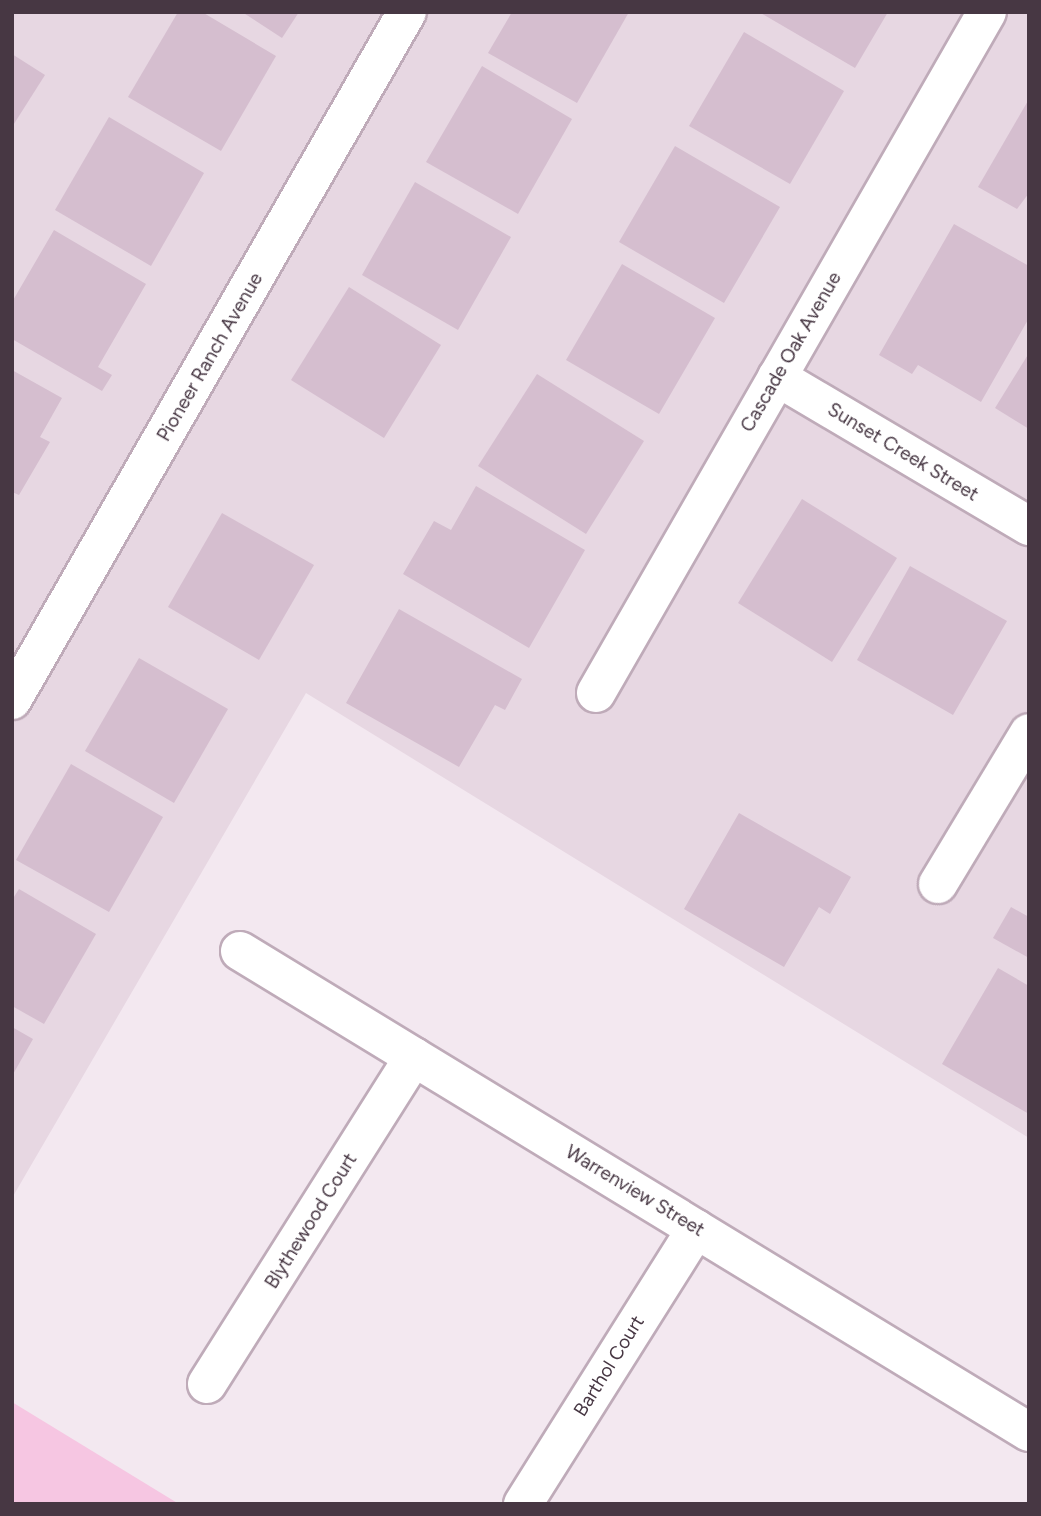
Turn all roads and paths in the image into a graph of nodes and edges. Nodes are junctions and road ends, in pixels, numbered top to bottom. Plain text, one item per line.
1 (407, 12) edge
2 (987, 12) edge
3 (777, 377) junction
4 (1029, 526) edge
5 (596, 693) dead end
6 (12, 701) edge
7 (1029, 733) edge
8 (938, 884) dead end
9 (240, 951) dead end
10 (414, 1057) junction
11 (696, 1229) junction
12 (207, 1384) dead end
13 (1029, 1432) edge
14 (523, 1504) edge

1 - 6 street, Pioneer Ranch Avenue
2 - 3 street, Cascade Oak Avenue
3 - 4 street, Sunset Creek Street
3 - 5 street, Cascade Oak Avenue
7 - 8 street
9 - 10 street, Warrenview Street
10 - 11 street, Warrenview Street
10 - 12 street, Blythewood Court
11 - 13 street, Warrenview Street
11 - 14 street, Barthol Court

